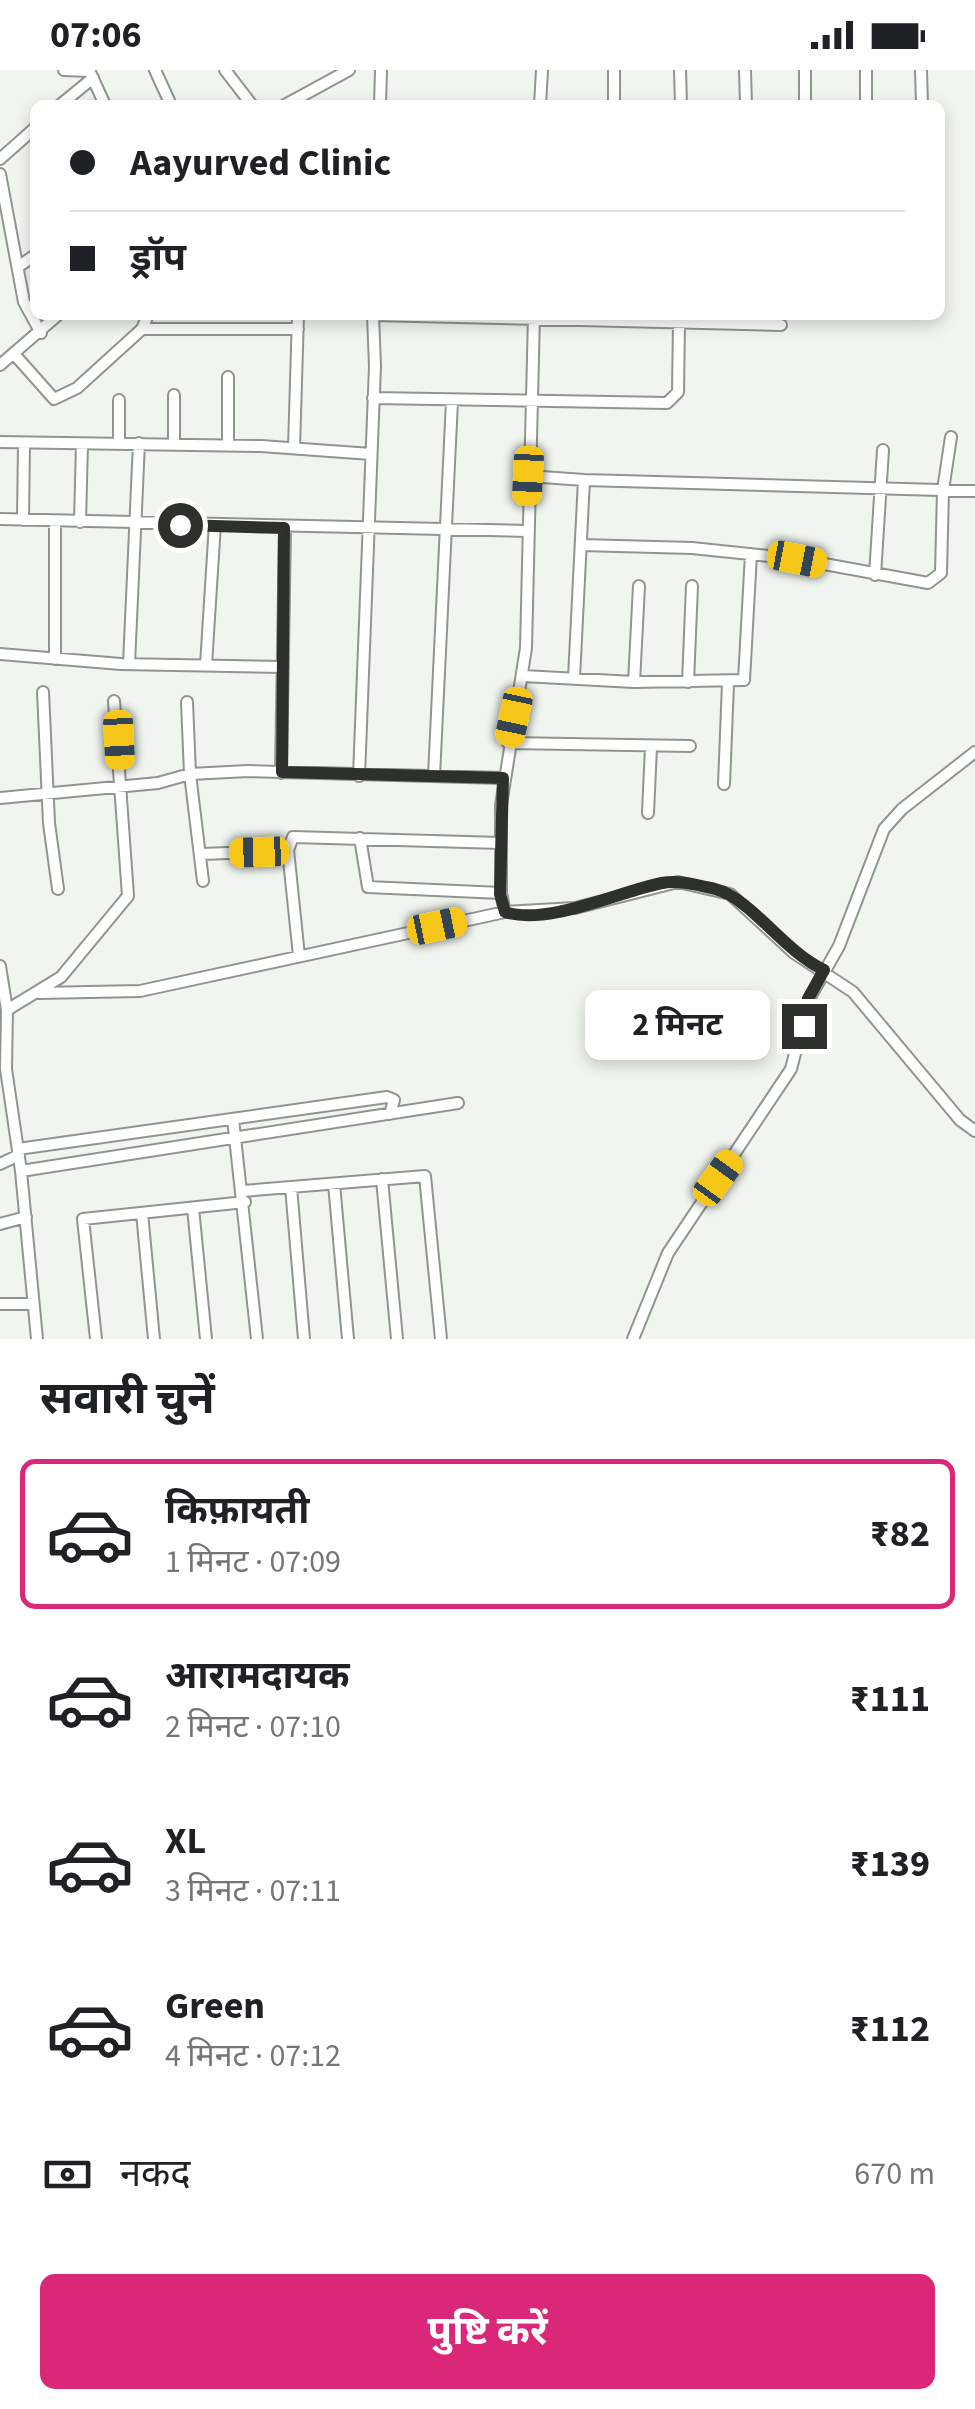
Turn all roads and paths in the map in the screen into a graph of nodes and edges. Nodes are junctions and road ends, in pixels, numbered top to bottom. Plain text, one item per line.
1 (64, 70) edge
2 (156, 70) edge
3 (226, 70) edge
4 (349, 70) edge
5 (380, 70) edge
6 (542, 70) edge
7 (614, 70) edge
8 (680, 70) edge
9 (745, 70) edge
10 (805, 70) edge
11 (866, 70) edge
12 (921, 70) edge
13 (90, 73) edge
14 (302, 92) junction
15 (65, 100) edge
16 (103, 100) edge
17 (169, 100) edge
18 (248, 100) edge
19 (292, 100) edge
20 (302, 100) edge
21 (380, 100) edge
22 (540, 100) edge
23 (614, 100) edge
24 (681, 100) edge
25 (746, 100) edge
26 (805, 100) edge
27 (866, 100) edge
28 (922, 100) edge
29 (30, 132) edge
30 (0, 158) edge
31 (0, 174) edge
32 (30, 258) edge
33 (18, 267) junction
34 (30, 313) edge
35 (34, 320) edge
36 (53, 320) edge
37 (146, 320) edge
38 (220, 320) edge
39 (298, 320) edge
40 (372, 320) edge
41 (534, 320) edge
42 (631, 320) edge
43 (679, 322) junction
44 (781, 324) dead end
45 (220, 329) junction
46 (298, 329) junction
47 (142, 330) junction
48 (41, 333) junction
49 (15, 356) junction
50 (0, 365) edge
51 (228, 377) dead end
52 (174, 395) dead end
53 (374, 398) junction
54 (532, 399) junction
55 (119, 400) dead end
56 (452, 401) junction
57 (950, 437) dead end
58 (0, 442) edge
59 (24, 443) junction
60 (118, 443) junction
61 (138, 443) junction
62 (82, 444) junction
63 (174, 444) junction
64 (228, 446) junction
65 (294, 448) junction
66 (882, 450) dead end
67 (371, 454) junction
68 (528, 476) junction
69 (584, 480) junction
70 (882, 487) junction
71 (943, 490) junction
72 (975, 491) edge
73 (0, 519) edge
74 (23, 520) junction
75 (55, 521) junction
76 (80, 522) junction
77 (138, 524) junction
78 (215, 524) junction
79 (284, 528) junction
80 (446, 530) junction
81 (367, 531) junction
82 (527, 531) junction
83 (581, 544) junction
84 (751, 554) junction
85 (874, 574) junction
86 (640, 586) dead end
87 (692, 586) dead end
88 (0, 654) edge
89 (55, 660) junction
90 (129, 664) junction
91 (206, 665) junction
92 (283, 667) junction
93 (523, 676) junction
94 (574, 678) junction
95 (634, 682) junction
96 (688, 682) junction
97 (728, 683) junction
98 (42, 692) dead end
99 (114, 701) dead end
100 (187, 702) dead end
101 (508, 742) junction
102 (650, 746) junction
103 (690, 746) dead end
104 (975, 752) edge
105 (282, 772) junction
106 (190, 774) junction
107 (360, 776) junction
108 (434, 776) junction
109 (503, 778) junction
110 (724, 784) dead end
111 (121, 785) junction
112 (48, 792) junction
113 (0, 798) edge
114 (648, 813) dead end
115 (360, 838) junction
116 (500, 844) junction
117 (259, 852) dead end
118 (201, 854) junction
119 (203, 881) dead end
120 (58, 889) dead end
121 (500, 894) junction
122 (505, 912) junction
123 (300, 956) junction
124 (0, 966) edge
125 (824, 970) junction
126 (2, 992) edge
127 (38, 994) junction
128 (6, 1010) junction
129 (458, 1103) dead end
130 (390, 1114) junction
131 (232, 1119) junction
132 (14, 1126) junction
133 (0, 1127) edge
134 (975, 1131) edge
135 (236, 1139) junction
136 (19, 1152) junction
137 (0, 1164) edge
138 (21, 1171) junction
139 (382, 1179) junction
140 (334, 1184) junction
141 (291, 1187) junction
142 (244, 1197) junction
143 (193, 1208) junction
144 (142, 1213) junction
145 (26, 1216) junction
146 (0, 1224) edge
147 (0, 1304) edge
148 (32, 1304) junction
149 (36, 1339) edge
150 (96, 1339) edge
151 (154, 1339) edge
152 (206, 1339) edge
153 (257, 1339) edge
154 (304, 1339) edge
155 (348, 1339) edge
156 (397, 1339) edge
157 (441, 1339) edge
158 (633, 1339) edge

1 - 13 street
2 - 17 street
3 - 18 street
4 - 14 street
5 - 21 street
6 - 22 street
7 - 23 street
8 - 24 street
9 - 25 street
10 - 26 street
11 - 27 street
12 - 28 street
13 - 15 street
13 - 16 street
14 - 19 street
14 - 20 street
29 - 30 street
31 - 33 street
32 - 33 street
33 - 34 street
35 - 48 street
36 - 48 street
37 - 47 street
38 - 45 street
39 - 46 street
40 - 53 street
41 - 54 street
42 - 43 street
43 - 44 street
43 - 54 street
45 - 46 street
45 - 47 street
46 - 65 street
47 - 49 street
48 - 49 street
49 - 50 street
51 - 64 street
52 - 63 street
53 - 56 street
53 - 67 street
54 - 56 street
54 - 68 street
55 - 60 street
56 - 80 street
57 - 71 street
58 - 59 street
59 - 62 street
59 - 74 street
60 - 61 street
60 - 62 street
61 - 63 street
61 - 77 street
62 - 76 street
63 - 64 street
64 - 65 street
65 - 67 street
66 - 70 street
67 - 81 street
68 - 69 street
68 - 82 street
69 - 70 street
69 - 83 street
70 - 71 street
70 - 85 street
71 - 72 street
71 - 85 street
73 - 74 street
74 - 75 street
75 - 76 street
75 - 89 street
76 - 77 street
77 - 78 street
77 - 90 street
78 - 79 street
78 - 91 street
79 - 81 street
79 - 92 street
80 - 81 street
80 - 82 street
80 - 108 street
81 - 107 street
82 - 93 street
83 - 84 street
83 - 94 street
84 - 85 street
84 - 97 street
86 - 95 street
87 - 96 street
88 - 89 street
89 - 90 street
90 - 91 street
91 - 92 street
92 - 105 street
93 - 94 street
93 - 101 street
94 - 95 street
95 - 96 street
96 - 97 street
97 - 110 street
98 - 112 street
99 - 111 street
100 - 106 street
101 - 102 street
101 - 109 street
102 - 103 street
102 - 114 street
104 - 125 street
105 - 106 street
105 - 107 street
106 - 111 street
106 - 118 street
107 - 108 street
108 - 109 street
109 - 116 street
111 - 112 street
111 - 127 street
112 - 113 street
112 - 120 street
115 - 116 street
115 - 121 street
115 - 123 street
116 - 121 street
117 - 118 street
118 - 119 street
121 - 122 street
122 - 123 street
122 - 125 street
123 - 127 street
124 - 126 street
125 - 134 street
125 - 158 street
126 - 128 street
127 - 128 street
128 - 132 street
129 - 130 street
130 - 131 street
130 - 135 street
131 - 135 street
131 - 136 street
132 - 133 street
132 - 136 street
135 - 138 street
135 - 142 street
136 - 137 street
136 - 138 street
138 - 145 street
139 - 140 street
139 - 156 street
139 - 157 street
140 - 141 street
140 - 155 street
141 - 142 street
141 - 154 street
142 - 143 street
142 - 153 street
143 - 144 street
143 - 152 street
144 - 150 street
144 - 151 street
145 - 146 street
145 - 148 street
147 - 148 street
148 - 149 street

